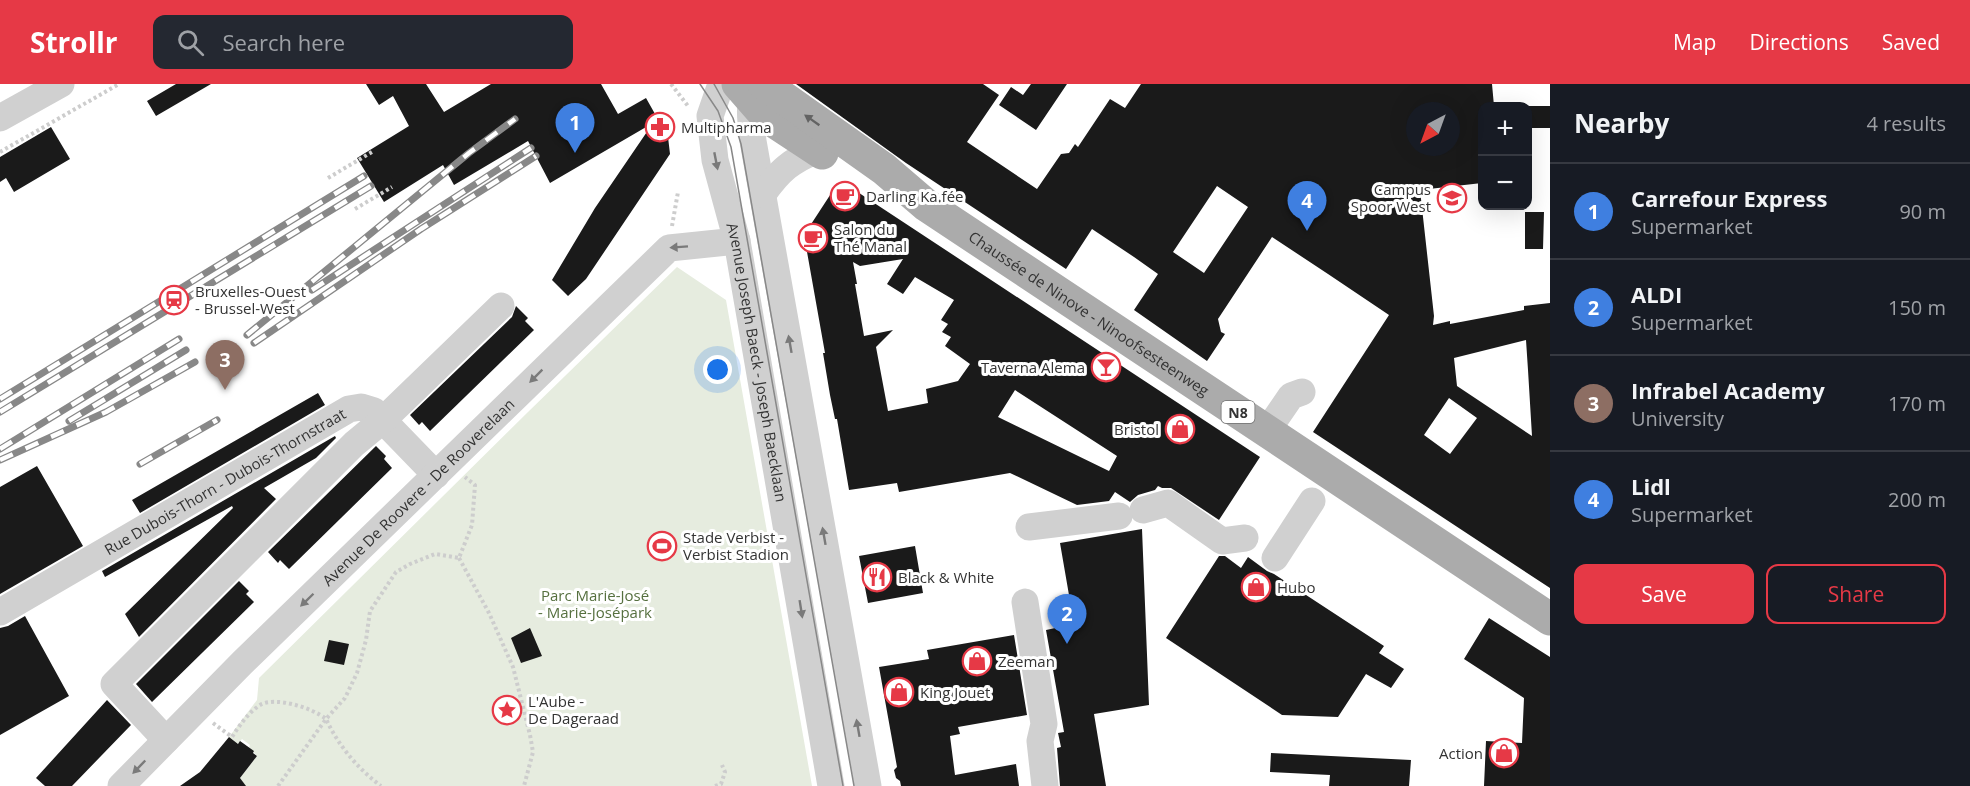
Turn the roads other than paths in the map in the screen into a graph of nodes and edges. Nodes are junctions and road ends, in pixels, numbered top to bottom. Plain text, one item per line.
1 (61, 84) edge
2 (734, 90) edge
3 (1, 116) edge
4 (818, 150) junction
5 (764, 194) junction
6 (926, 205) junction
7 (738, 242) junction
8 (501, 306) dead end
9 (1294, 387) dead end
10 (382, 420) junction
11 (1262, 428) junction
12 (436, 475) junction
13 (1312, 501) dead end
14 (1029, 527) dead end
15 (1245, 538) dead end
16 (1275, 558) dead end
17 (1025, 602) dead end
18 (0, 612) edge
19 (1550, 620) edge
20 (166, 740) junction
21 (121, 786) edge
22 (831, 786) edge
23 (868, 786) edge
24 (1045, 786) edge

1 - 3 street
2 - 4 main road, Chaussée de Ninove - Ninoofsesteenweg / N8
2 - 5 street
6 -> 2 main road, Chaussée de Ninove - Ninoofsesteenweg / N8
2 -> 7 street, Avenue Joseph Baeck - Joseph Baecklaan
4 - 5 street
4 - 6 main road, Chaussée de Ninove - Ninoofsesteenweg / N8
23 -> 5 street
6 - 11 main road, Chaussée de Ninove - Ninoofsesteenweg / N8
7 -> 12 street, Avenue De Roovere - De Rooverelaan
7 -> 22 street, Avenue Joseph Baeck - Joseph Baecklaan
8 - 10 street
9 - 11 street
10 - 12 street, Rue Dubois-Thorn - Dubois-Thornstraat
10 - 18 street, Rue Dubois-Thorn - Dubois-Thornstraat
10 - 20 street
11 - 19 main road, Chaussée de Ninove - Ninoofsesteenweg / N8
12 -> 20 street, Avenue De Roovere - De Rooverelaan
13 - 16 street
14 - 15 street
17 - 24 street
20 -> 21 street, Avenue De Roovere - De Rooverelaan

